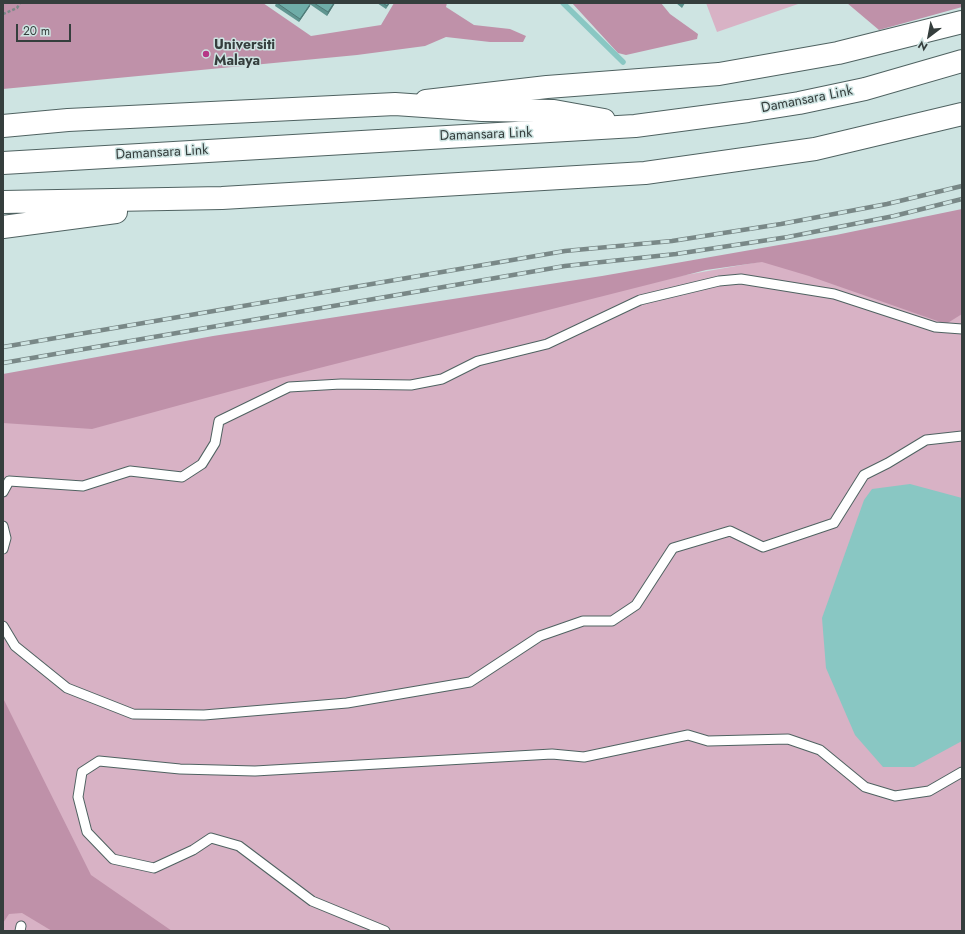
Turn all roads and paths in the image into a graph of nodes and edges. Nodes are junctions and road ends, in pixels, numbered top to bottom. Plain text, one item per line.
1 (20, 3) edge
2 (3, 14) edge
3 (962, 22) edge
4 (962, 62) edge
5 (395, 104) junction
6 (962, 114) edge
7 (3, 126) edge
8 (635, 126) junction
9 (3, 162) edge
10 (222, 198) junction
11 (3, 202) edge
12 (3, 227) edge
13 (962, 329) edge
14 (962, 436) edge
15 (3, 492) edge
16 (3, 526) edge
17 (3, 549) edge
18 (3, 626) edge
19 (962, 772) edge
20 (385, 931) edge

1 - 2 path
3 - 5 main road
4 - 8 main road, Damansara Link
5 - 7 main road
5 - 8 main road
6 - 10 main road
8 - 9 main road, Damansara Link
10 - 11 main road
10 - 12 main road
13 - 15 lane
14 - 18 lane
16 - 17 lane
19 - 20 lane

